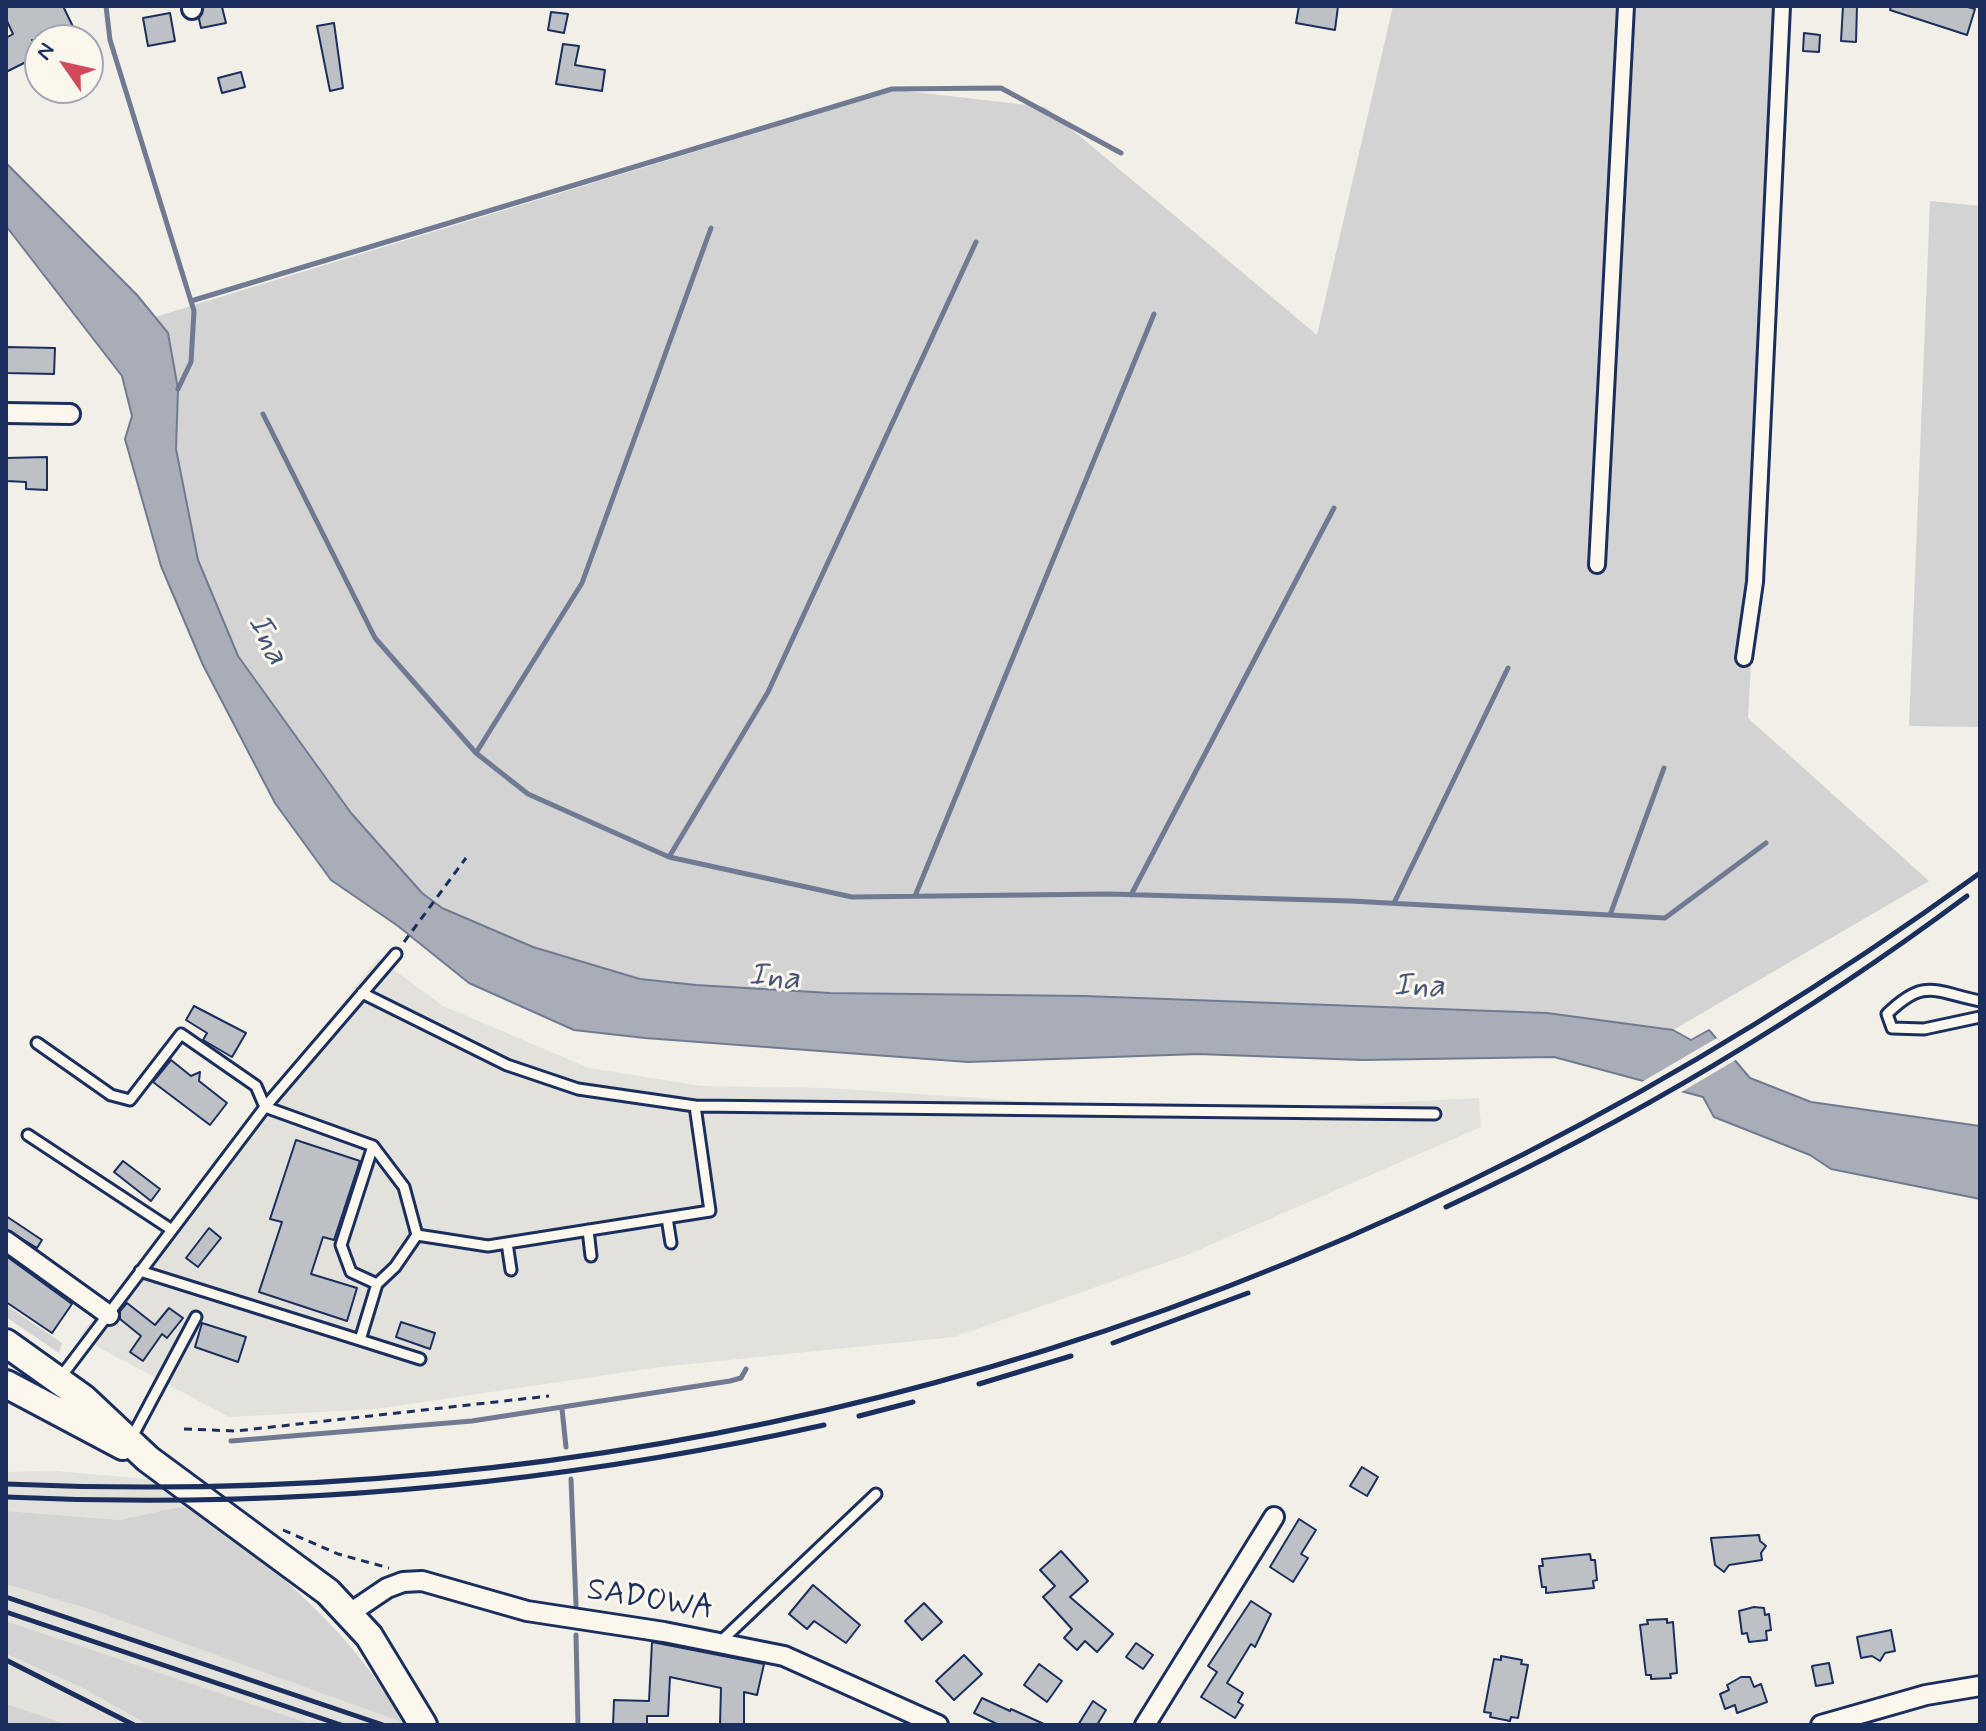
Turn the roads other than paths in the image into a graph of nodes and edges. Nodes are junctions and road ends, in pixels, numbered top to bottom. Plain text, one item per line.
1 (1626, 6) edge
2 (1782, 6) edge
3 (6, 413) edge
4 (70, 414) dead end
5 (1597, 565) dead end
6 (1744, 658) dead end
7 (396, 954) road end
8 (362, 993) junction
9 (1980, 1001) edge
10 (1980, 1017) edge
11 (37, 1043) dead end
12 (695, 1106) junction
13 (265, 1107) junction
14 (1435, 1114) dead end
15 (28, 1135) dead end
16 (373, 1146) junction
17 (667, 1218) junction
18 (172, 1230) junction
19 (588, 1230) junction
20 (417, 1235) junction
21 (6, 1241) edge
22 (507, 1243) junction
23 (671, 1243) dead end
24 (591, 1256) dead end
25 (511, 1270) dead end
26 (140, 1271) junction
27 (377, 1284) junction
28 (109, 1315) junction
29 (196, 1317) dead end
30 (360, 1340) junction
31 (6, 1343) edge
32 (420, 1359) dead end
33 (59, 1379) junction
34 (15, 1390) edge
35 (139, 1450) junction
36 (876, 1494) dead end
37 (1274, 1517) dead end
38 (350, 1613) junction
39 (719, 1643) junction
40 (1980, 1686) edge
41 (423, 1725) edge
42 (938, 1725) edge
43 (1145, 1725) edge
44 (1821, 1725) edge

1 - 5 street
2 - 6 street
3 - 4 street
7 - 8 lane
8 - 12 lane
8 - 13 lane
9 - 10 lane
11 - 13 lane
12 - 14 lane
12 - 17 lane
13 - 16 lane
13 - 18 lane
15 - 18 lane
16 - 20 lane
16 - 27 lane
17 - 19 lane
17 - 23 lane
18 - 26 lane
19 - 22 lane
19 - 24 lane
20 - 22 lane
20 - 27 lane
21 - 28 street
22 - 25 lane
26 - 28 lane
26 - 30 lane
27 - 30 lane
28 - 33 lane
29 - 35 lane
30 - 32 lane
31 - 33 main road
33 - 34 main road
33 - 35 main road
34 - 35 main road
35 - 38 main road
36 - 39 lane
37 - 43 street
38 - 39 street, SADOWA
38 - 41 main road
39 - 42 street, SADOWA
40 - 44 street

